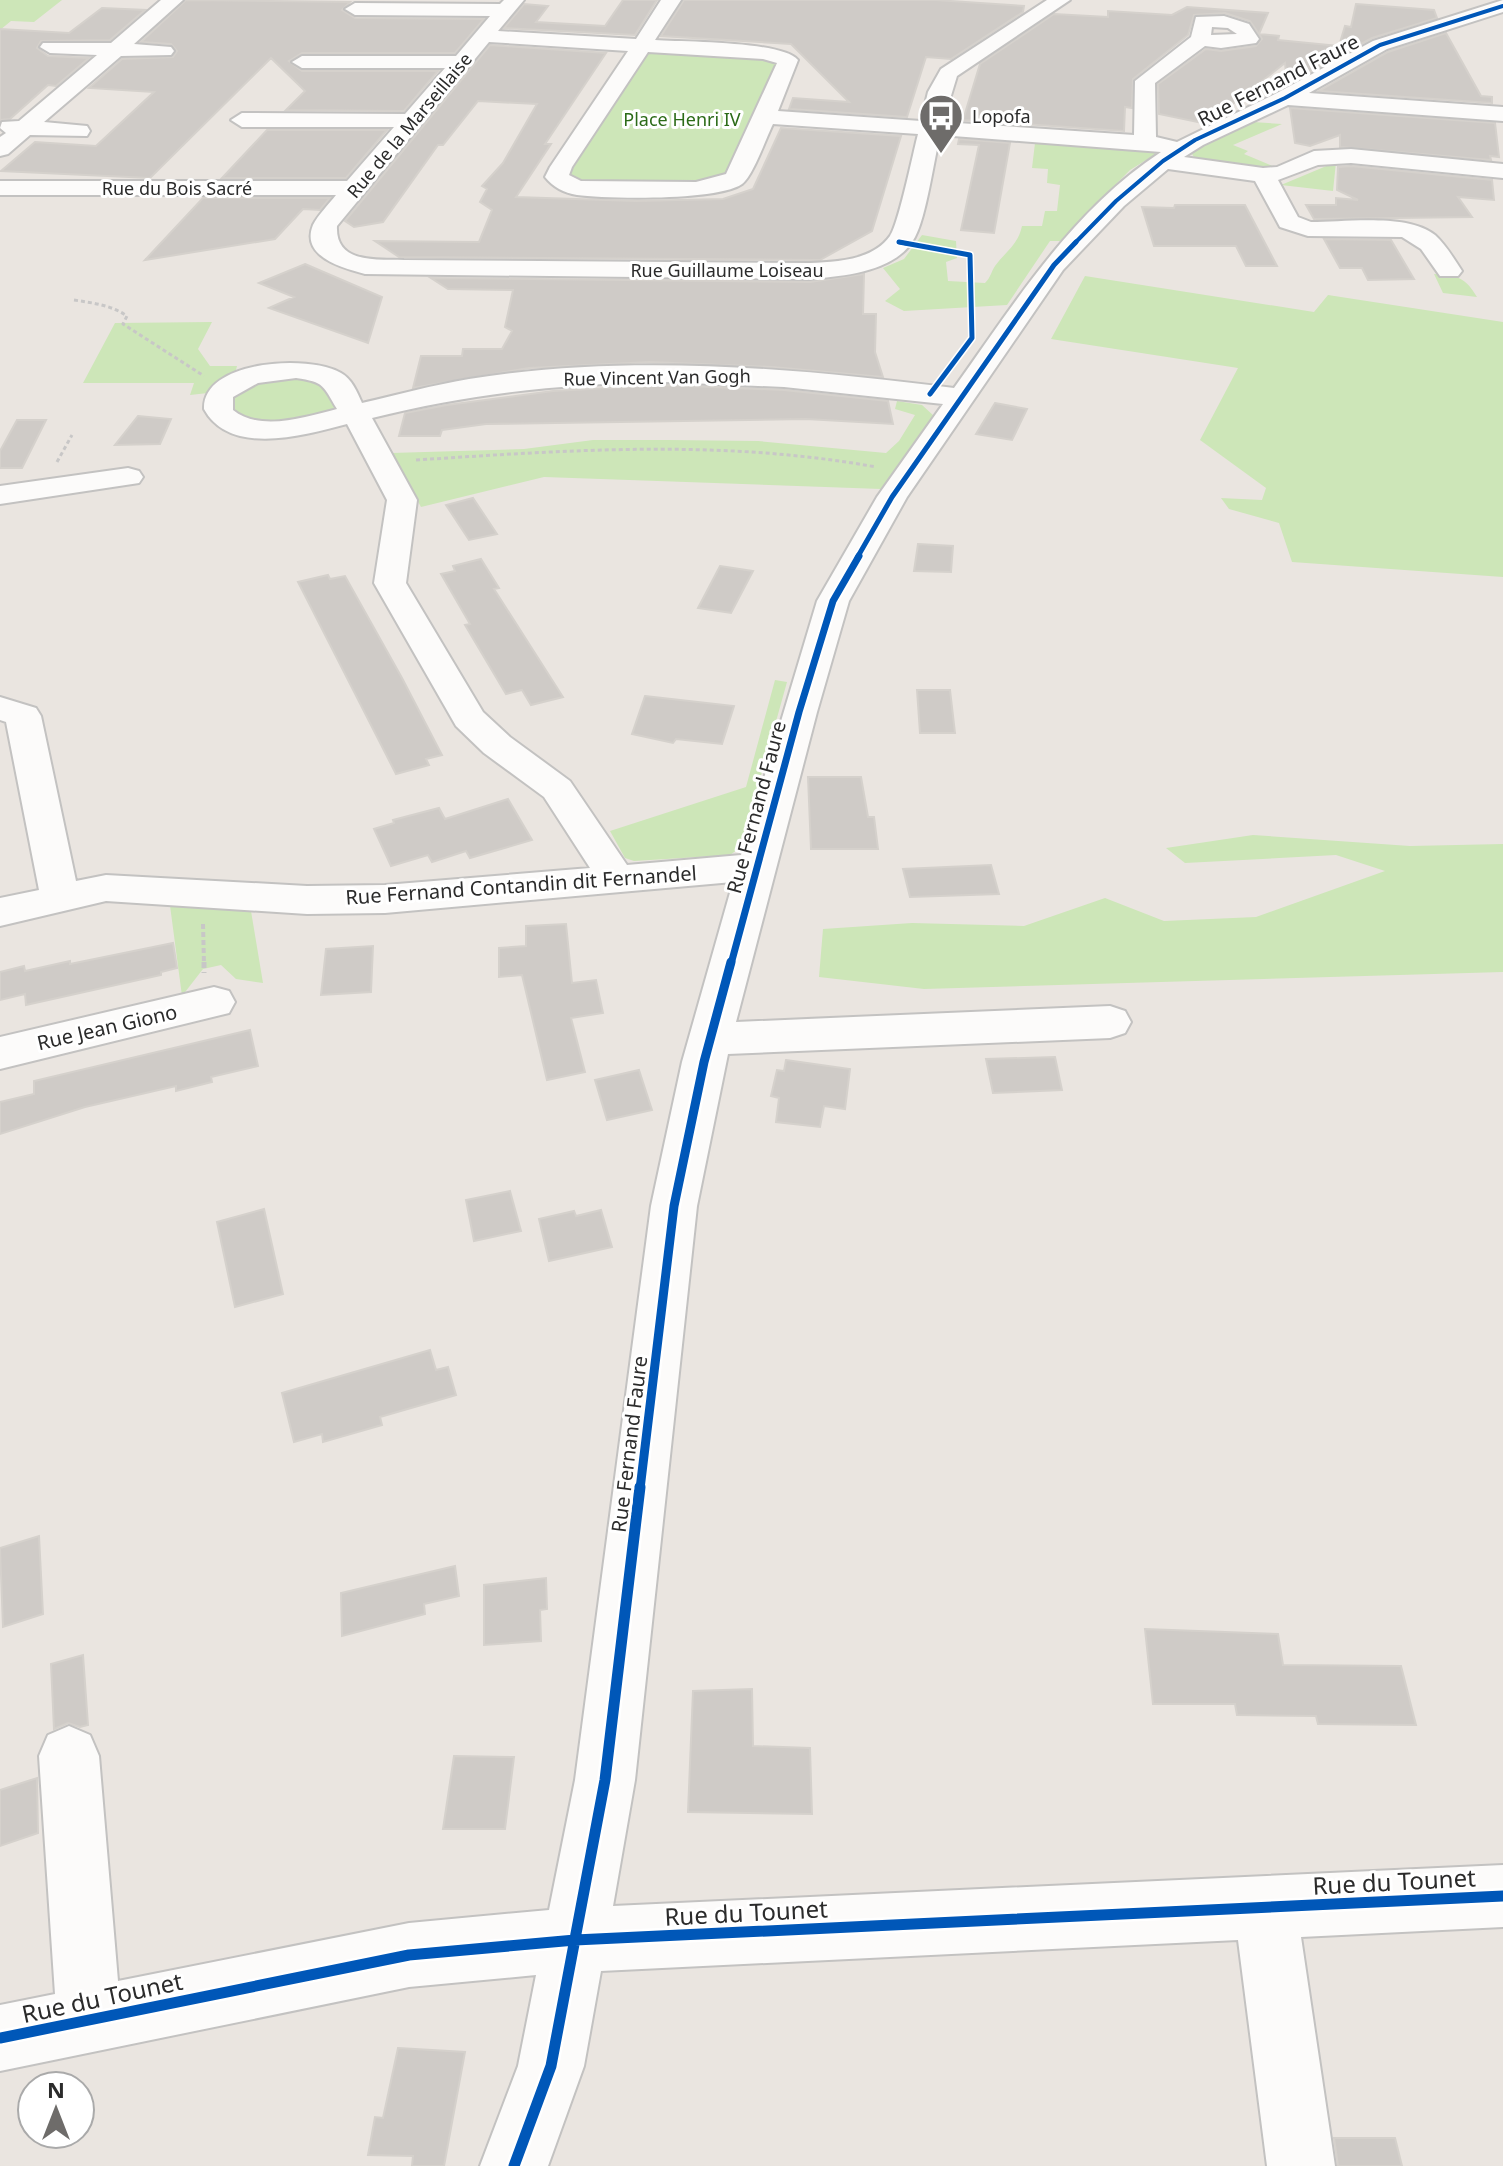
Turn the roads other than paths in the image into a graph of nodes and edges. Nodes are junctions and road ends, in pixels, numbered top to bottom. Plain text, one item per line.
1 (173, 0) edge
2 (671, 0) edge
3 (1060, 0) edge
4 (510, 5) edge
5 (1503, 6) edge
6 (355, 9) dead end
7 (483, 36) junction
8 (1201, 39) dead end
9 (640, 46) junction
10 (50, 47) dead end
11 (113, 50) junction
12 (164, 51) dead end
13 (302, 62) dead end
14 (463, 62) junction
15 (1285, 98) junction
16 (1503, 114) edge
17 (765, 117) junction
18 (242, 120) dead end
19 (413, 121) junction
20 (0, 126) edge
21 (23, 128) junction
22 (932, 128) junction
23 (79, 131) dead end
24 (0, 149) edge
25 (1163, 151) junction
26 (1503, 171) edge
27 (1263, 175) junction
28 (0, 188) edge
29 (354, 188) junction
30 (334, 256) joint
31 (1445, 264) dead end
32 (962, 398) junction
33 (355, 413) junction
34 (128, 477) dead end
35 (0, 495) edge
36 (0, 708) edge
37 (757, 867) junction
38 (616, 878) junction
39 (60, 898) junction
40 (0, 912) edge
41 (211, 1003) road end
42 (1110, 1022) dead end
43 (710, 1039) junction
44 (0, 1053) edge
45 (69, 1756) dead end
46 (1503, 1896) edge
47 (1265, 1907) junction
48 (575, 1940) junction
49 (89, 2020) junction
50 (0, 2038) edge
51 (514, 2166) edge
52 (1301, 2166) edge

1 - 11 street
2 - 9 street
3 - 22 street, Rue Guillaume Loiseau
4 - 6 street
4 - 7 street, Rue de la Marseillaise
5 - 15 street, Rue Fernand Faure
7 - 9 street
7 - 14 street, Rue de la Marseillaise
8 - 25 street
9 - 17 street
9 - 17 street
10 - 11 street
11 - 12 street
11 - 21 street
13 - 14 street
14 - 19 street, Rue de la Marseillaise
15 - 16 street
15 - 25 street, Rue Fernand Faure
17 - 22 street
18 - 19 street
19 - 29 street, Rue de la Marseillaise
20 - 21 street
21 - 23 street
21 - 24 street
22 - 25 street
22 - 30 street, Rue Guillaume Loiseau
25 - 27 street
25 - 32 street, Rue Fernand Faure
26 - 27 street
27 - 31 street
28 - 29 street, Rue du Bois Sacré
29 - 30 street, Rue de la Marseillaise
32 - 33 street, Rue Vincent Van Gogh
32 - 37 street, Rue Fernand Faure
33 - 33 street, Rue Vincent Van Gogh
33 - 38 street
34 - 35 street
36 - 39 street
37 - 38 street, Rue Fernand Contandin dit Fernandel
37 - 43 street, Rue Fernand Faure
38 - 39 street, Rue Fernand Contandin dit Fernandel
39 - 40 street, Rue Fernand Contandin dit Fernandel
41 - 44 street, Rue Jean Giono
42 - 43 street
43 - 48 street, Rue Fernand Faure
45 - 49 street
46 - 47 street, Rue du Tounet
47 - 48 street, Rue du Tounet
47 - 52 street
48 - 49 street, Rue du Tounet
48 - 51 street, Rue Fernand Faure
49 - 50 street, Rue du Tounet

